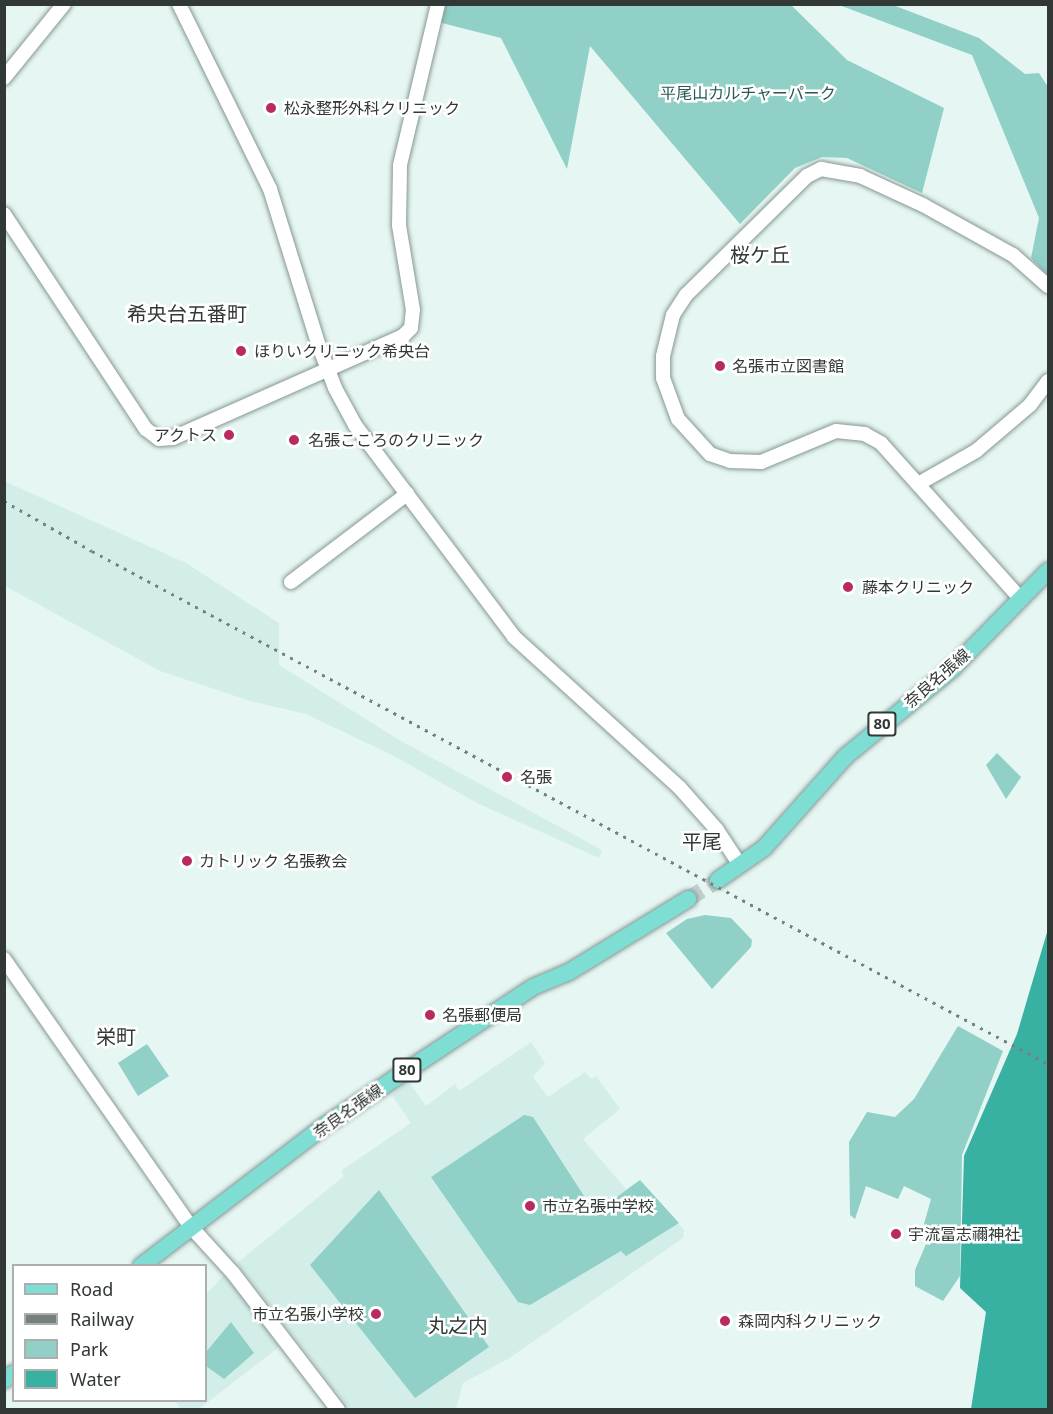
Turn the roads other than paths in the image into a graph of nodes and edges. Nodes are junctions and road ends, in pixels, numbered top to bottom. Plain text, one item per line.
1 (64, 4) edge
2 (179, 4) edge
3 (438, 4) edge
4 (4, 78) edge
5 (4, 213) edge
6 (1048, 286) edge
7 (327, 369) junction
8 (1048, 381) edge
9 (918, 484) junction
10 (407, 494) junction
11 (1048, 571) edge
12 (291, 582) dead end
13 (1019, 597) junction
14 (740, 865) junction
15 (718, 880) tunnel mouth
16 (688, 899) tunnel mouth
17 (4, 960) edge
18 (192, 1228) junction
19 (144, 1264) edge
20 (338, 1410) edge

1 - 4 street
2 - 7 street
3 - 7 street
5 - 7 street
6 - 9 street
7 - 10 street
8 - 9 street
9 - 13 street
10 - 12 street
10 - 14 street
11 - 13 main road, 奈良名張線 / 80
13 - 14 main road, 奈良名張線 / 80
14 - 15 main road, 奈良名張線 / 80
16 - 18 main road, 奈良名張線 / 80
17 - 18 street
18 - 19 main road, 奈良名張線 / 80
18 - 20 street

